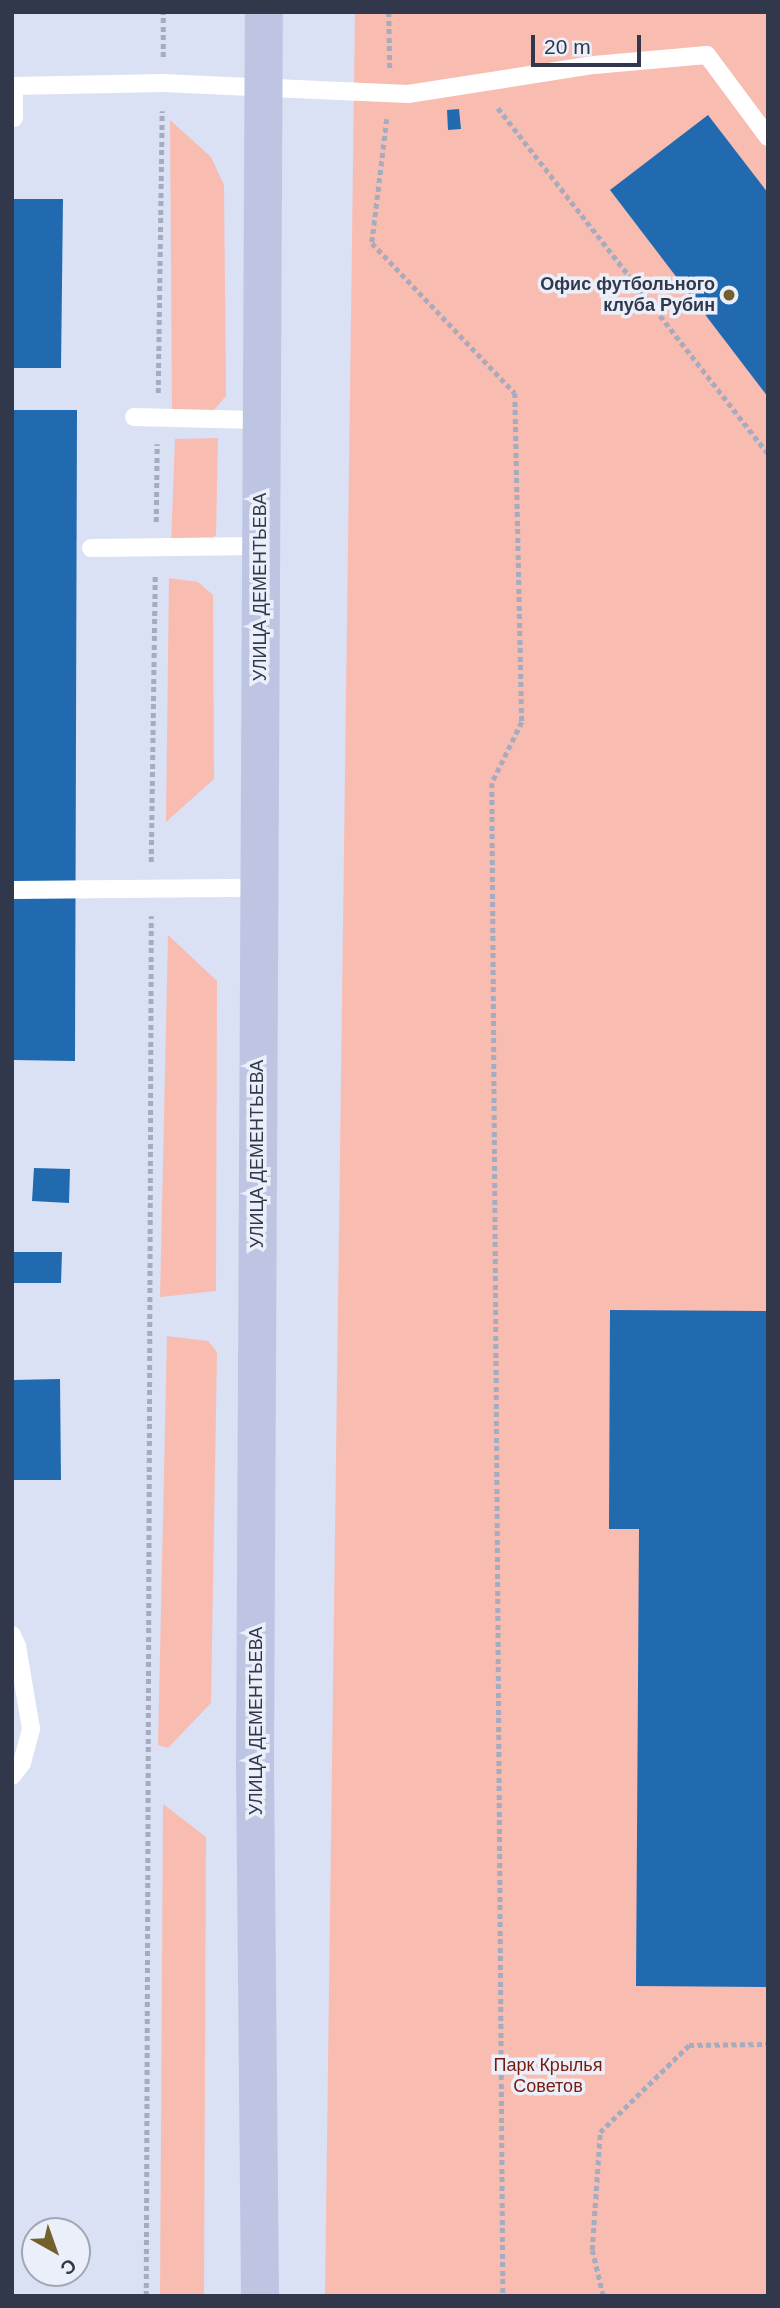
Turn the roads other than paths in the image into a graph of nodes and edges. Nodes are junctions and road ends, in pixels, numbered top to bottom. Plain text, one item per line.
1 (264, 12) edge
2 (13, 86) edge
3 (262, 89) junction
4 (14, 118) dead end
5 (768, 137) edge
6 (134, 417) dead end
7 (260, 420) junction
8 (260, 546) junction
9 (91, 548) dead end
10 (258, 888) junction
11 (12, 890) edge
12 (12, 1635) edge
13 (12, 1776) edge
14 (260, 2296) edge

1 - 3 main road, УЛИЦА ДЕМЕНТЬЕВА
2 - 3 lane
2 - 4 lane
3 - 5 lane
3 - 7 main road, УЛИЦА ДЕМЕНТЬЕВА
6 - 7 lane
7 - 8 main road, УЛИЦА ДЕМЕНТЬЕВА
8 - 9 lane
8 - 10 main road, УЛИЦА ДЕМЕНТЬЕВА
10 - 11 lane
10 - 14 main road, УЛИЦА ДЕМЕНТЬЕВА
12 - 13 lane

